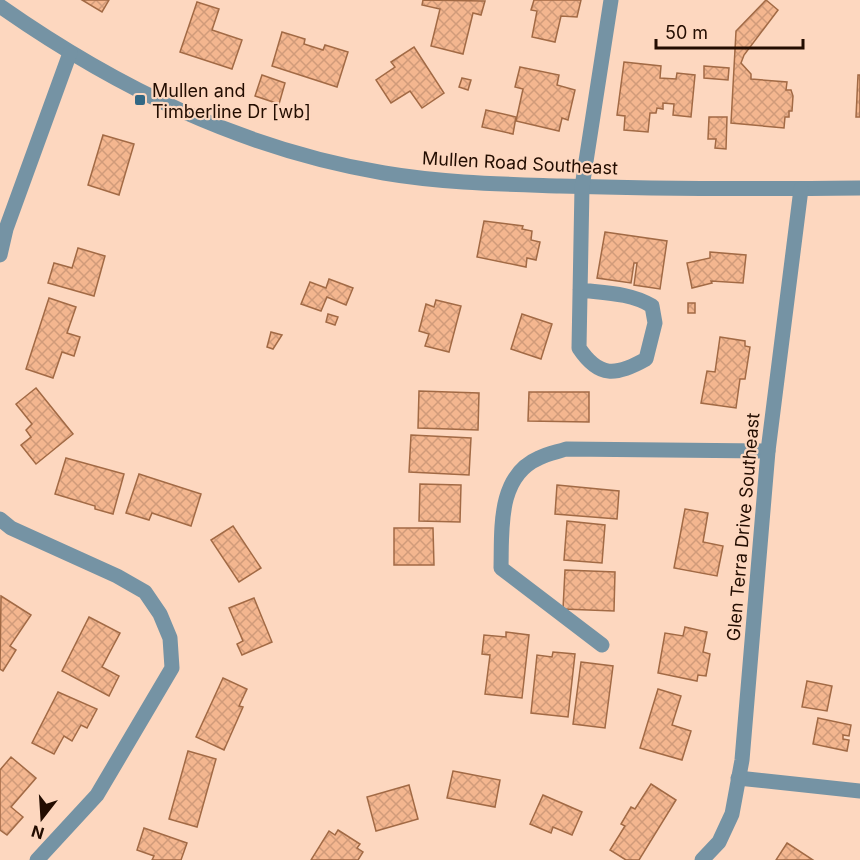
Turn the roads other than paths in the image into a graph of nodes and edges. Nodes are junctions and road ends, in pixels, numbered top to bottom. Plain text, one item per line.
1 (611, 0) edge
2 (0, 6) edge
3 (70, 53) junction
4 (582, 187) junction
5 (860, 188) edge
6 (801, 189) junction
7 (0, 255) edge
8 (580, 290) junction
9 (768, 451) junction
10 (0, 519) edge
11 (602, 645) dead end
12 (738, 778) junction
13 (860, 791) edge
14 (37, 860) edge
15 (702, 860) edge

1 - 4 street
2 - 3 street, Mullen Road Southeast
3 - 4 street, Mullen Road Southeast
3 - 7 street
4 - 6 street, Mullen Road Southeast
4 - 8 street
5 - 6 street, Mullen Road Southeast
6 - 9 street, Glen Terra Drive Southeast
8 - 8 street
9 - 11 street
9 - 12 street, Glen Terra Drive Southeast
10 - 14 street
12 - 13 street
12 - 15 street, Glen Terra Drive Southeast

